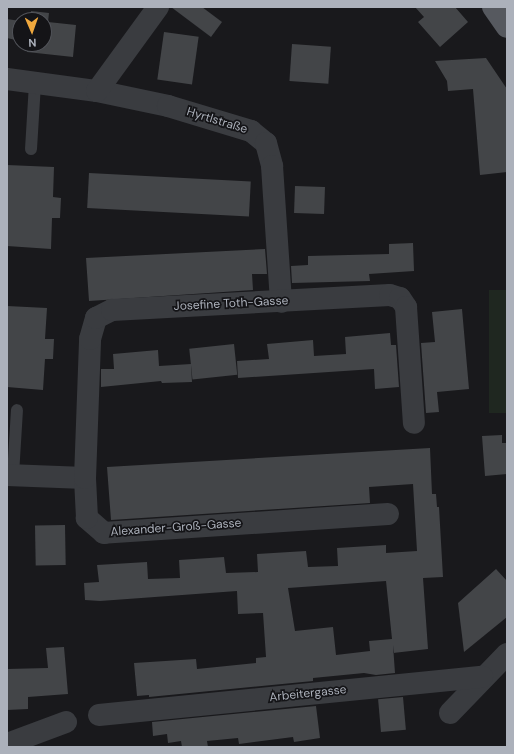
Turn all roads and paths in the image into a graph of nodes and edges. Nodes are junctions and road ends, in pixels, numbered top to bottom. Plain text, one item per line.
1 (158, 7) edge
2 (7, 79) edge
3 (35, 83) junction
4 (97, 91) junction
5 (30, 149) dead end
6 (281, 302) junction
7 (17, 410) dead end
8 (414, 423) dead end
9 (10, 475) edge
10 (86, 478) junction
11 (388, 514) dead end
12 (507, 654) edge
13 (482, 677) junction
14 (450, 713) dead end
15 (99, 715) dead end
16 (66, 722) dead end
17 (7, 744) edge

1 - 4 street
2 - 3 street, Hyrtlstraße
3 - 4 street, Hyrtlstraße
3 - 5 lane
4 - 6 street, Hyrtlstraße
6 - 8 street, Josefine Toth-Gasse
6 - 10 street, Josefine Toth-Gasse
7 - 9 lane
9 - 10 street
10 - 11 street, Alexander-Groß-Gasse
12 - 13 street
13 - 14 street
13 - 15 street, Arbeitergasse
16 - 17 street

